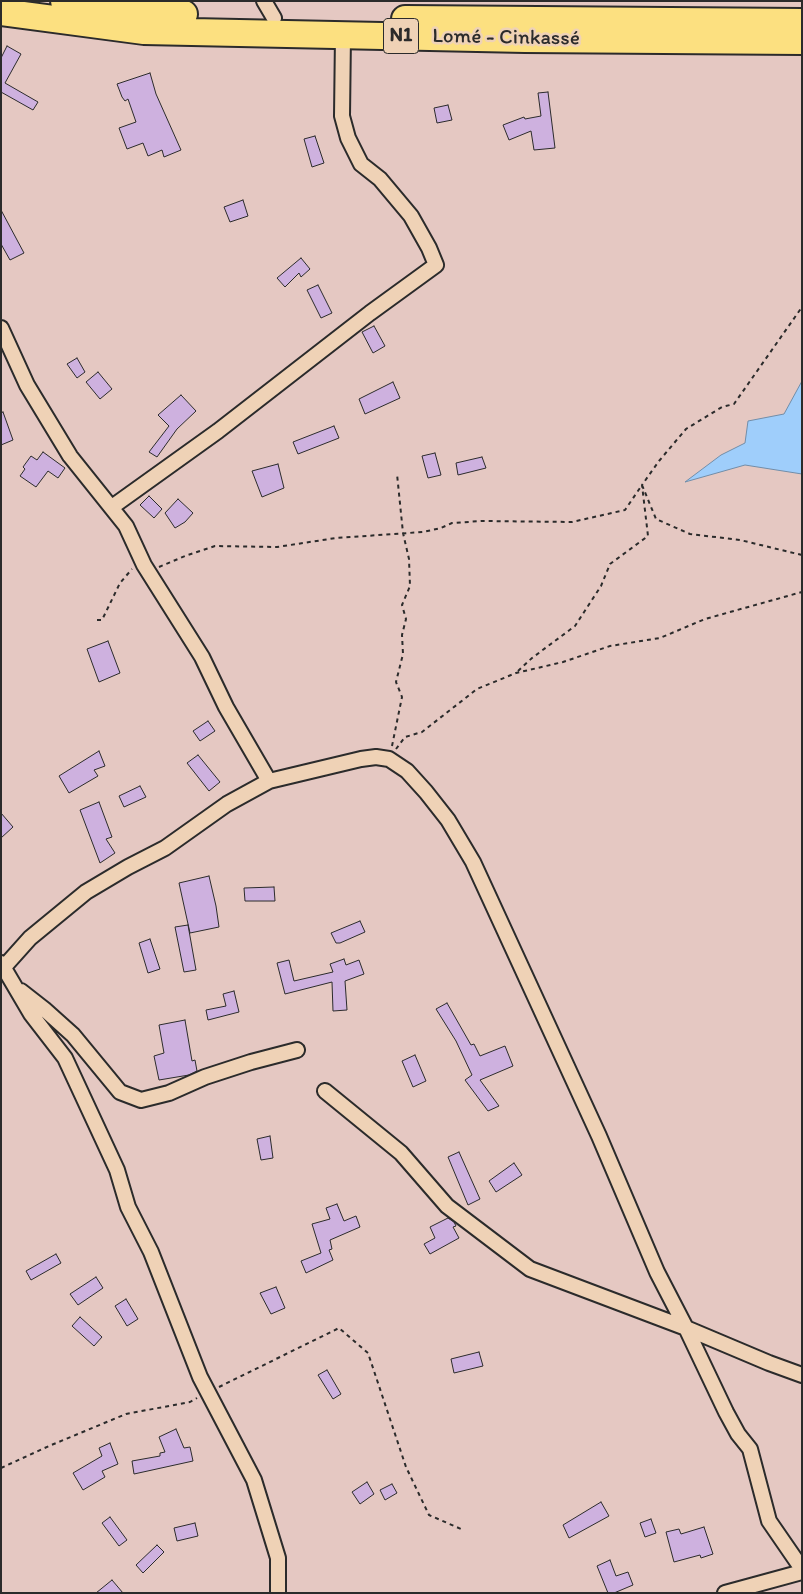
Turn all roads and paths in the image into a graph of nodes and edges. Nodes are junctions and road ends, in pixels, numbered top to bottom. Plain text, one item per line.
1 (64, 1) edge
2 (1, 12) edge
3 (271, 18) edge
4 (802, 22) edge
5 (343, 35) junction
6 (802, 42) edge
7 (802, 306) edge
8 (1, 328) edge
9 (397, 474) dead end
10 (642, 485) junction
11 (112, 507) junction
12 (403, 533) junction
13 (802, 555) edge
14 (144, 565) junction
15 (802, 592) edge
16 (97, 620) dead end
17 (516, 672) junction
18 (389, 758) junction
19 (269, 781) junction
20 (2, 965) edge
21 (16, 988) junction
22 (297, 1050) dead end
23 (326, 1091) dead end
24 (686, 1328) junction
25 (802, 1375) edge
26 (216, 1388) dead end
27 (199, 1397) dead end
28 (1, 1468) edge
29 (461, 1529) dead end
30 (802, 1571) edge
31 (278, 1593) edge
32 (725, 1593) edge

1 - 3 highway, Lomé - Cinkassé / N1
2 - 3 highway, Lomé - Cinkassé / N1
3 - 4 highway, Lomé - Cinkassé / N1
3 - 5 highway, Lomé - Cinkassé / N1
5 - 6 highway, Lomé - Cinkassé / N1
5 - 11 street
7 - 10 path
8 - 11 street
9 - 12 path
10 - 12 path
10 - 13 path
10 - 17 path
11 - 14 street
12 - 14 path
12 - 18 path
14 - 16 path
14 - 19 street
15 - 17 path
17 - 18 path
18 - 19 street
18 - 24 street
19 - 20 street
20 - 21 street
21 - 22 street
21 - 31 street
23 - 24 street
24 - 25 street
24 - 30 street
26 - 29 path
27 - 28 path
30 - 32 street

